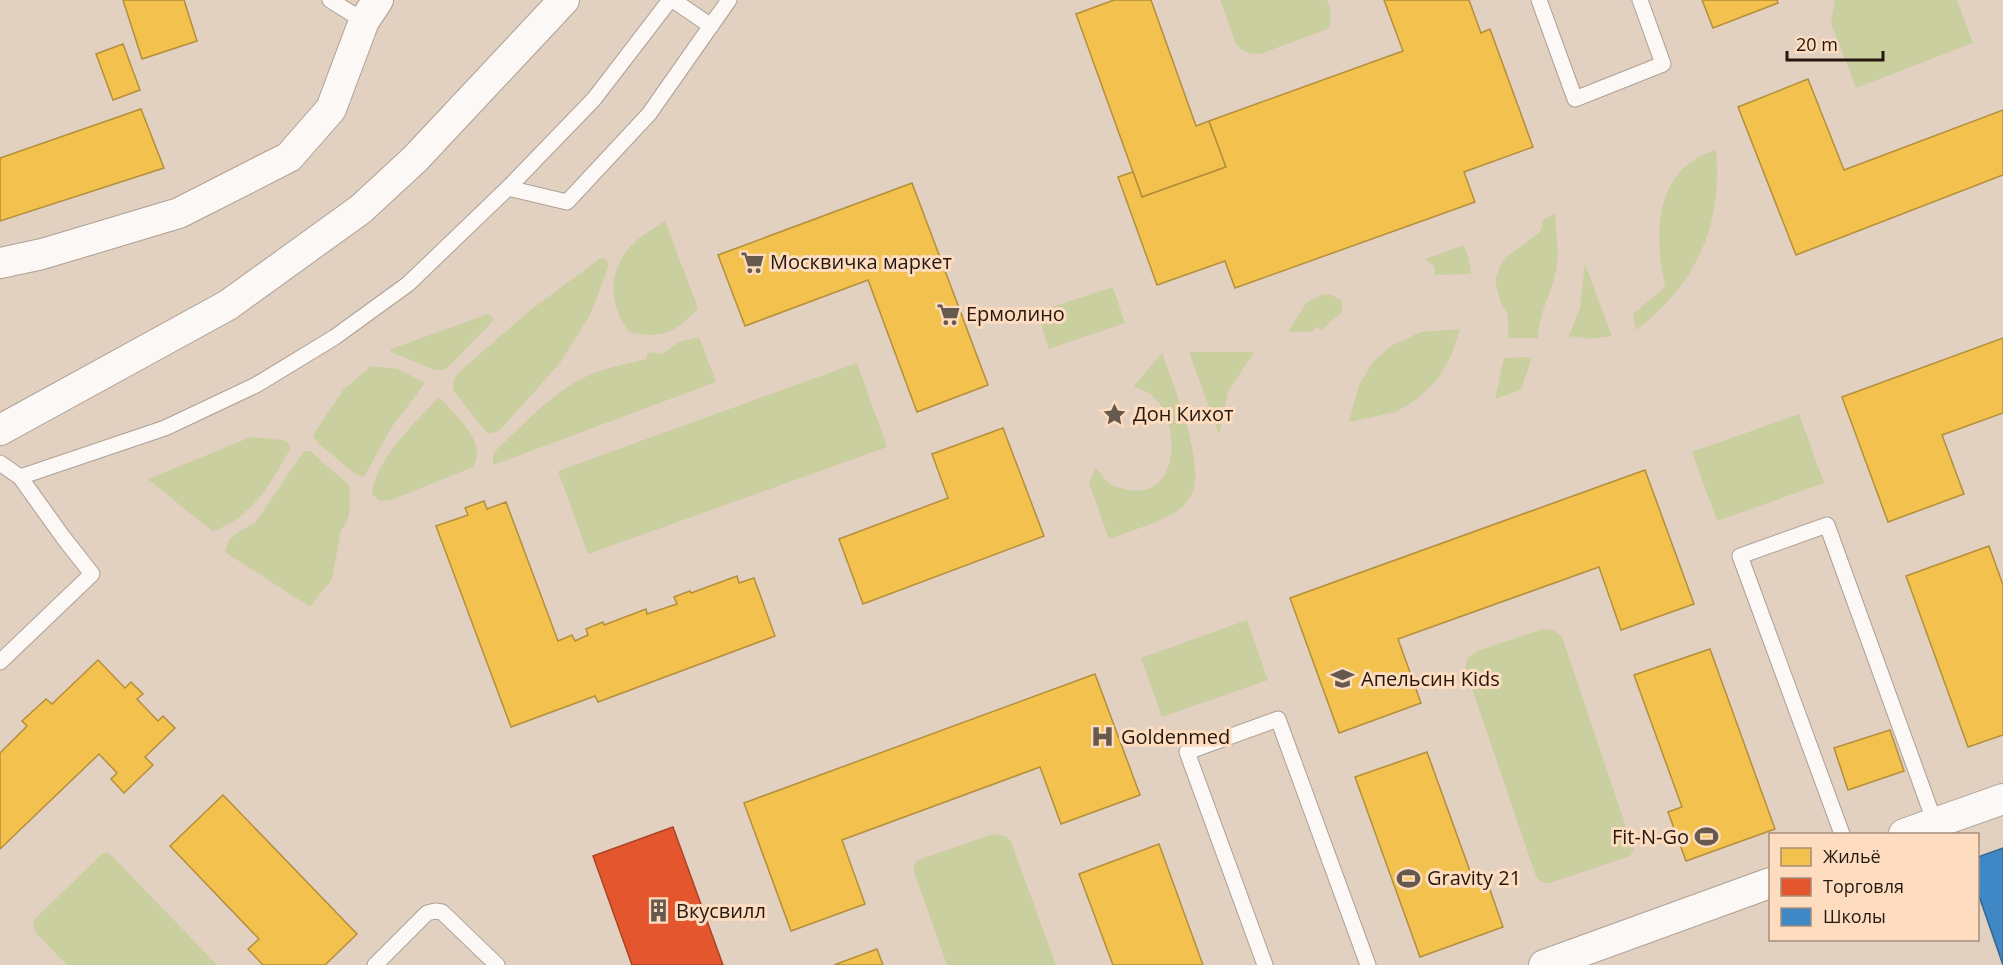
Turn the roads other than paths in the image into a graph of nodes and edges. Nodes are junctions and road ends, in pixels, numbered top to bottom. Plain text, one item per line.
1 (330, 0) edge
2 (564, 0) edge
3 (671, 0) edge
4 (729, 0) edge
5 (1539, 0) edge
6 (1640, 0) edge
7 (371, 10) edge
8 (711, 26) junction
9 (508, 188) junction
10 (0, 263) edge
11 (0, 430) edge
12 (0, 463) edge
13 (20, 477) junction
14 (0, 662) edge
15 (2003, 799) edge
16 (1935, 823) junction
17 (1842, 833) edge
18 (1907, 833) edge
19 (1769, 883) edge
20 (375, 965) edge
21 (498, 965) edge
22 (1265, 965) edge
23 (1368, 965) edge
24 (1544, 965) edge

1 - 7 lane
2 - 11 street
3 - 8 lane
3 - 9 lane
4 - 8 lane
5 - 6 lane
7 - 10 street
8 - 9 lane
9 - 13 lane
12 - 13 lane
13 - 14 lane
15 - 16 street
16 - 17 lane
16 - 18 street
19 - 24 street
20 - 21 lane
22 - 23 lane

